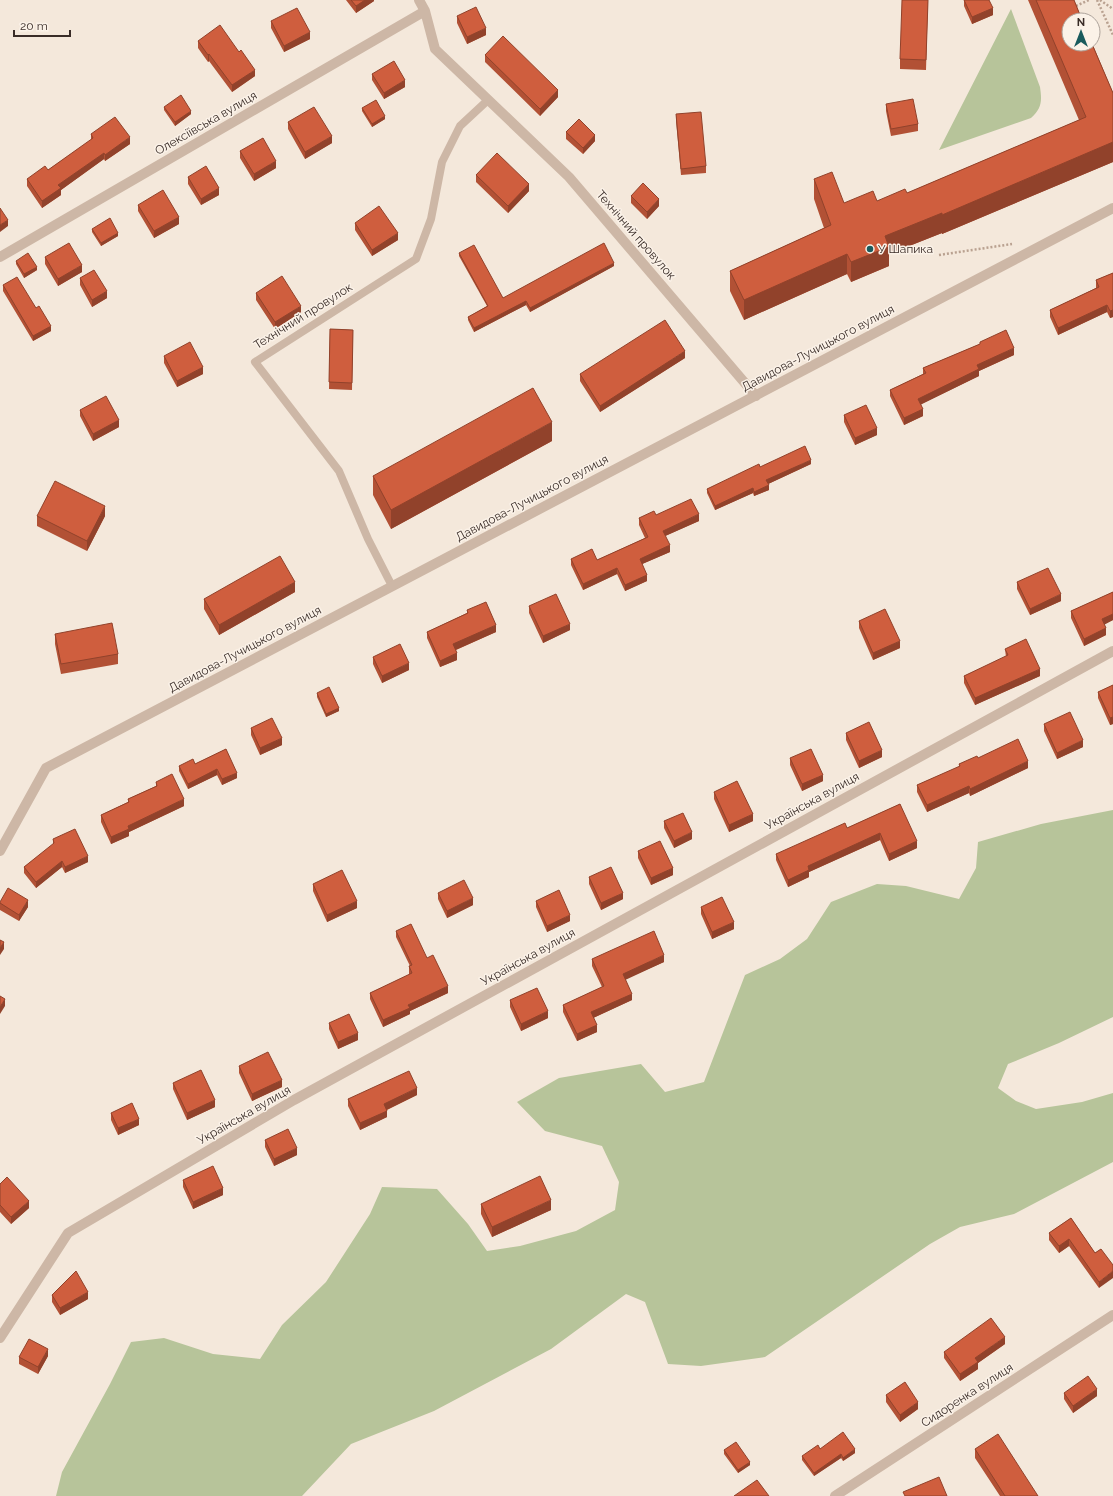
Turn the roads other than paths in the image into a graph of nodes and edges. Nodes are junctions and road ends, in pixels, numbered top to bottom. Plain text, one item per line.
1 (419, 0) edge
2 (424, 11) junction
3 (488, 100) junction
4 (1113, 208) edge
5 (0, 258) edge
6 (756, 396) junction
7 (392, 586) junction
8 (1113, 651) edge
9 (0, 851) edge
10 (1113, 1315) edge
11 (0, 1338) edge
12 (835, 1496) edge

1 - 2 street, Технічний провулок
2 - 3 street, Технічний провулок
2 - 5 street, Олексіївська вулиця
3 - 6 street, Технічний провулок
3 - 7 lane, Технічний провулок
4 - 6 street, Давидова-Лучицького вулиця
6 - 7 street, Давидова-Лучицького вулиця
7 - 9 street, Давидова-Лучицького вулиця
8 - 11 street, Українська вулиця
10 - 12 street, Сидоренка вулиця

